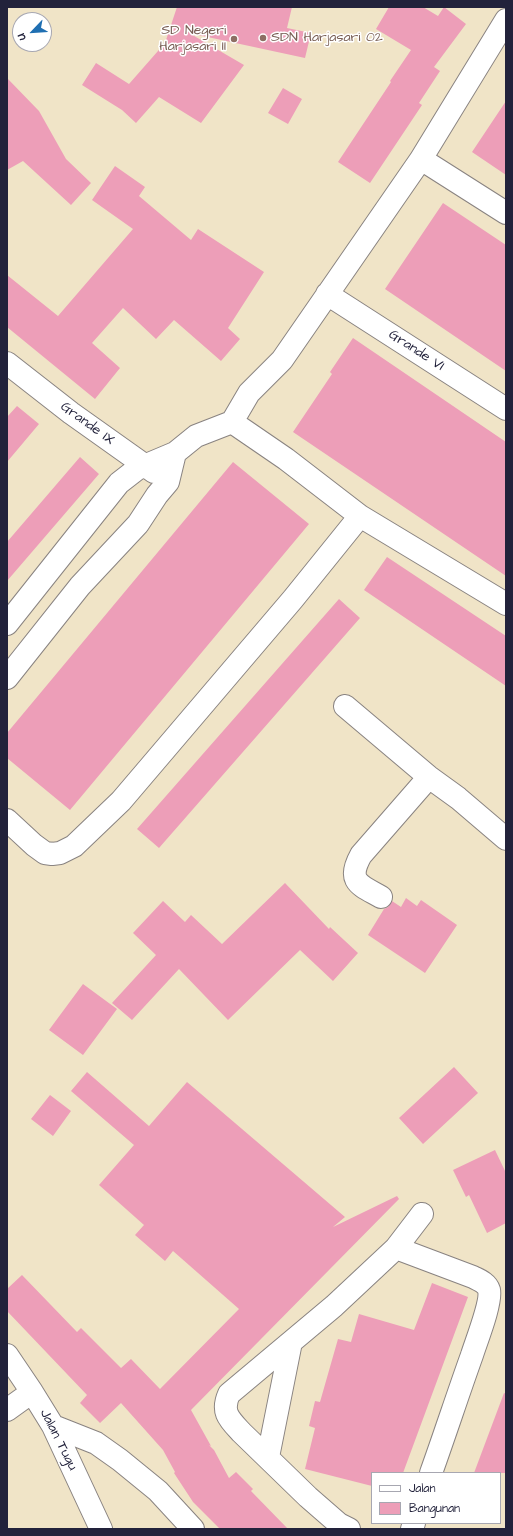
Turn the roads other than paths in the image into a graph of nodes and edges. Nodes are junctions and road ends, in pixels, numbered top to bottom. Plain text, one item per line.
1 (493, 7) edge
2 (506, 16) edge
3 (506, 20) edge
4 (420, 159) junction
5 (506, 213) edge
6 (327, 294) junction
7 (7, 363) edge
8 (506, 409) edge
9 (232, 422) junction
10 (175, 453) junction
11 (145, 465) junction
12 (168, 482) junction
13 (360, 516) junction
14 (506, 604) edge
15 (7, 624) edge
16 (7, 678) edge
17 (345, 706) dead end
18 (429, 777) junction
19 (7, 820) edge
20 (506, 839) edge
21 (381, 897) dead end
22 (422, 1214) dead end
23 (396, 1248) junction
24 (291, 1342) junction
25 (7, 1355) edge
26 (32, 1392) junction
27 (7, 1410) edge
28 (53, 1426) junction
29 (268, 1457) junction
30 (431, 1472) edge
31 (101, 1529) edge
32 (193, 1529) edge
33 (349, 1529) edge

1 - 2 street
3 - 4 street
4 - 5 street
4 - 6 street
6 - 8 street, Grande VI
6 - 9 street
7 - 11 street, Grande IX
9 - 10 street
9 - 13 street
10 - 11 street
10 - 12 street
11 - 12 street, Grande IX
11 - 15 street
12 - 16 street
13 - 14 street
13 - 19 street
17 - 18 street
18 - 20 street
18 - 21 street
22 - 23 street
23 - 24 street
23 - 30 street
24 - 29 street
24 - 29 street
25 - 26 street, Jalan Tugu
26 - 27 street
26 - 28 street, Jalan Tugu
28 - 31 street, Jalan Tugu
28 - 32 street
29 - 33 street

